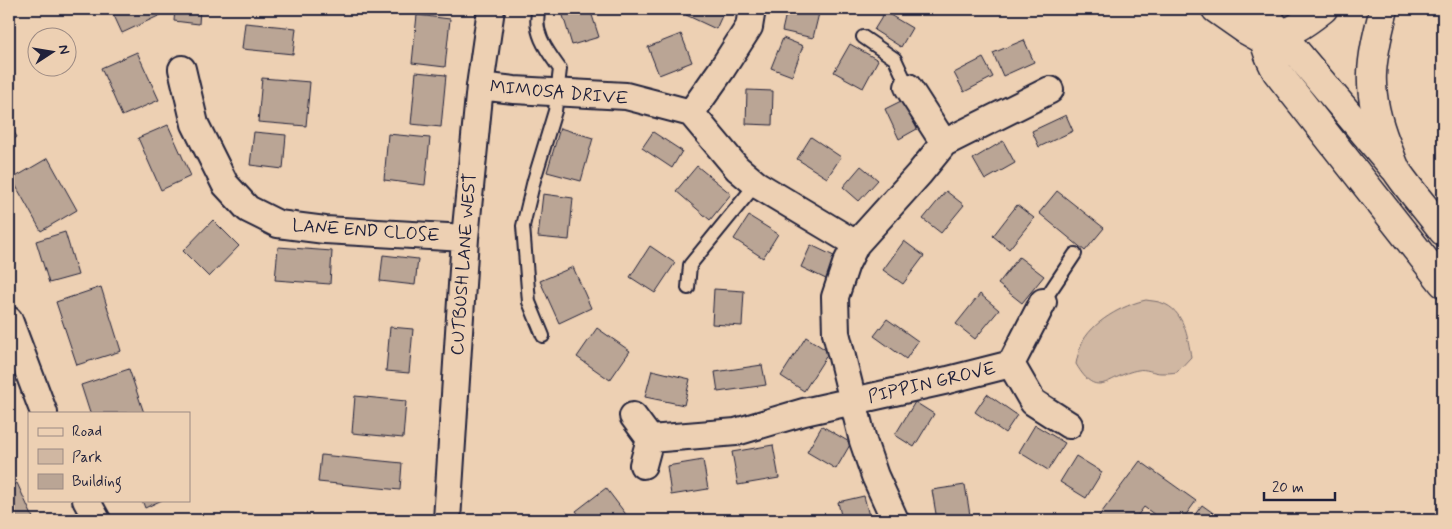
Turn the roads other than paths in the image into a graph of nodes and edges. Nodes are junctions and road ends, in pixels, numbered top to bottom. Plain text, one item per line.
1 (491, 9) edge
2 (539, 9) edge
3 (752, 9) edge
4 (1216, 9) edge
5 (1324, 9) edge
6 (1384, 9) edge
7 (1268, 22) edge
8 (863, 38) dead end
9 (182, 69) dead end
10 (480, 86) junction
11 (908, 87) joint
12 (1050, 90) dead end
13 (558, 92) junction
14 (691, 113) junction
15 (944, 143) junction
16 (1397, 171) junction
17 (756, 184) junction
18 (1443, 231) edge
19 (464, 238) junction
20 (856, 244) junction
21 (1075, 254) dead end
22 (1443, 283) edge
23 (688, 288) dead end
24 (1042, 302) joint
25 (9, 320) edge
26 (543, 336) dead end
27 (1011, 364) junction
28 (854, 402) junction
29 (44, 412) edge
30 (633, 416) dead end
31 (1069, 425) dead end
32 (650, 439) junction
33 (643, 465) dead end
34 (87, 502) edge
35 (97, 520) edge
36 (447, 520) edge
37 (895, 520) edge

1 - 10 street, CUTBUSH LANE WEST
2 - 13 lane
3 - 14 street
4 - 7 main road
5 - 7 main road
6 - 16 main road
7 - 16 main road
7 - 22 main road
8 - 11 lane
9 - 19 street, LANE END CLOSE
10 - 13 street, MIMOSA DRIVE
10 - 19 street, CUTBUSH LANE WEST
11 - 15 street
12 - 15 street
13 - 14 street, MIMOSA DRIVE
13 - 26 lane
14 - 17 street
15 - 20 street
16 - 18 main road
17 - 20 street
17 - 23 lane
19 - 36 street, CUTBUSH LANE WEST
20 - 28 street
21 - 24 lane
24 - 27 street, PIPPIN GROVE
25 - 29 street
27 - 28 street, PIPPIN GROVE
27 - 31 street, PIPPIN GROVE
28 - 32 street, PIPPIN GROVE
28 - 37 street
30 - 32 street
32 - 33 street
34 - 35 street

